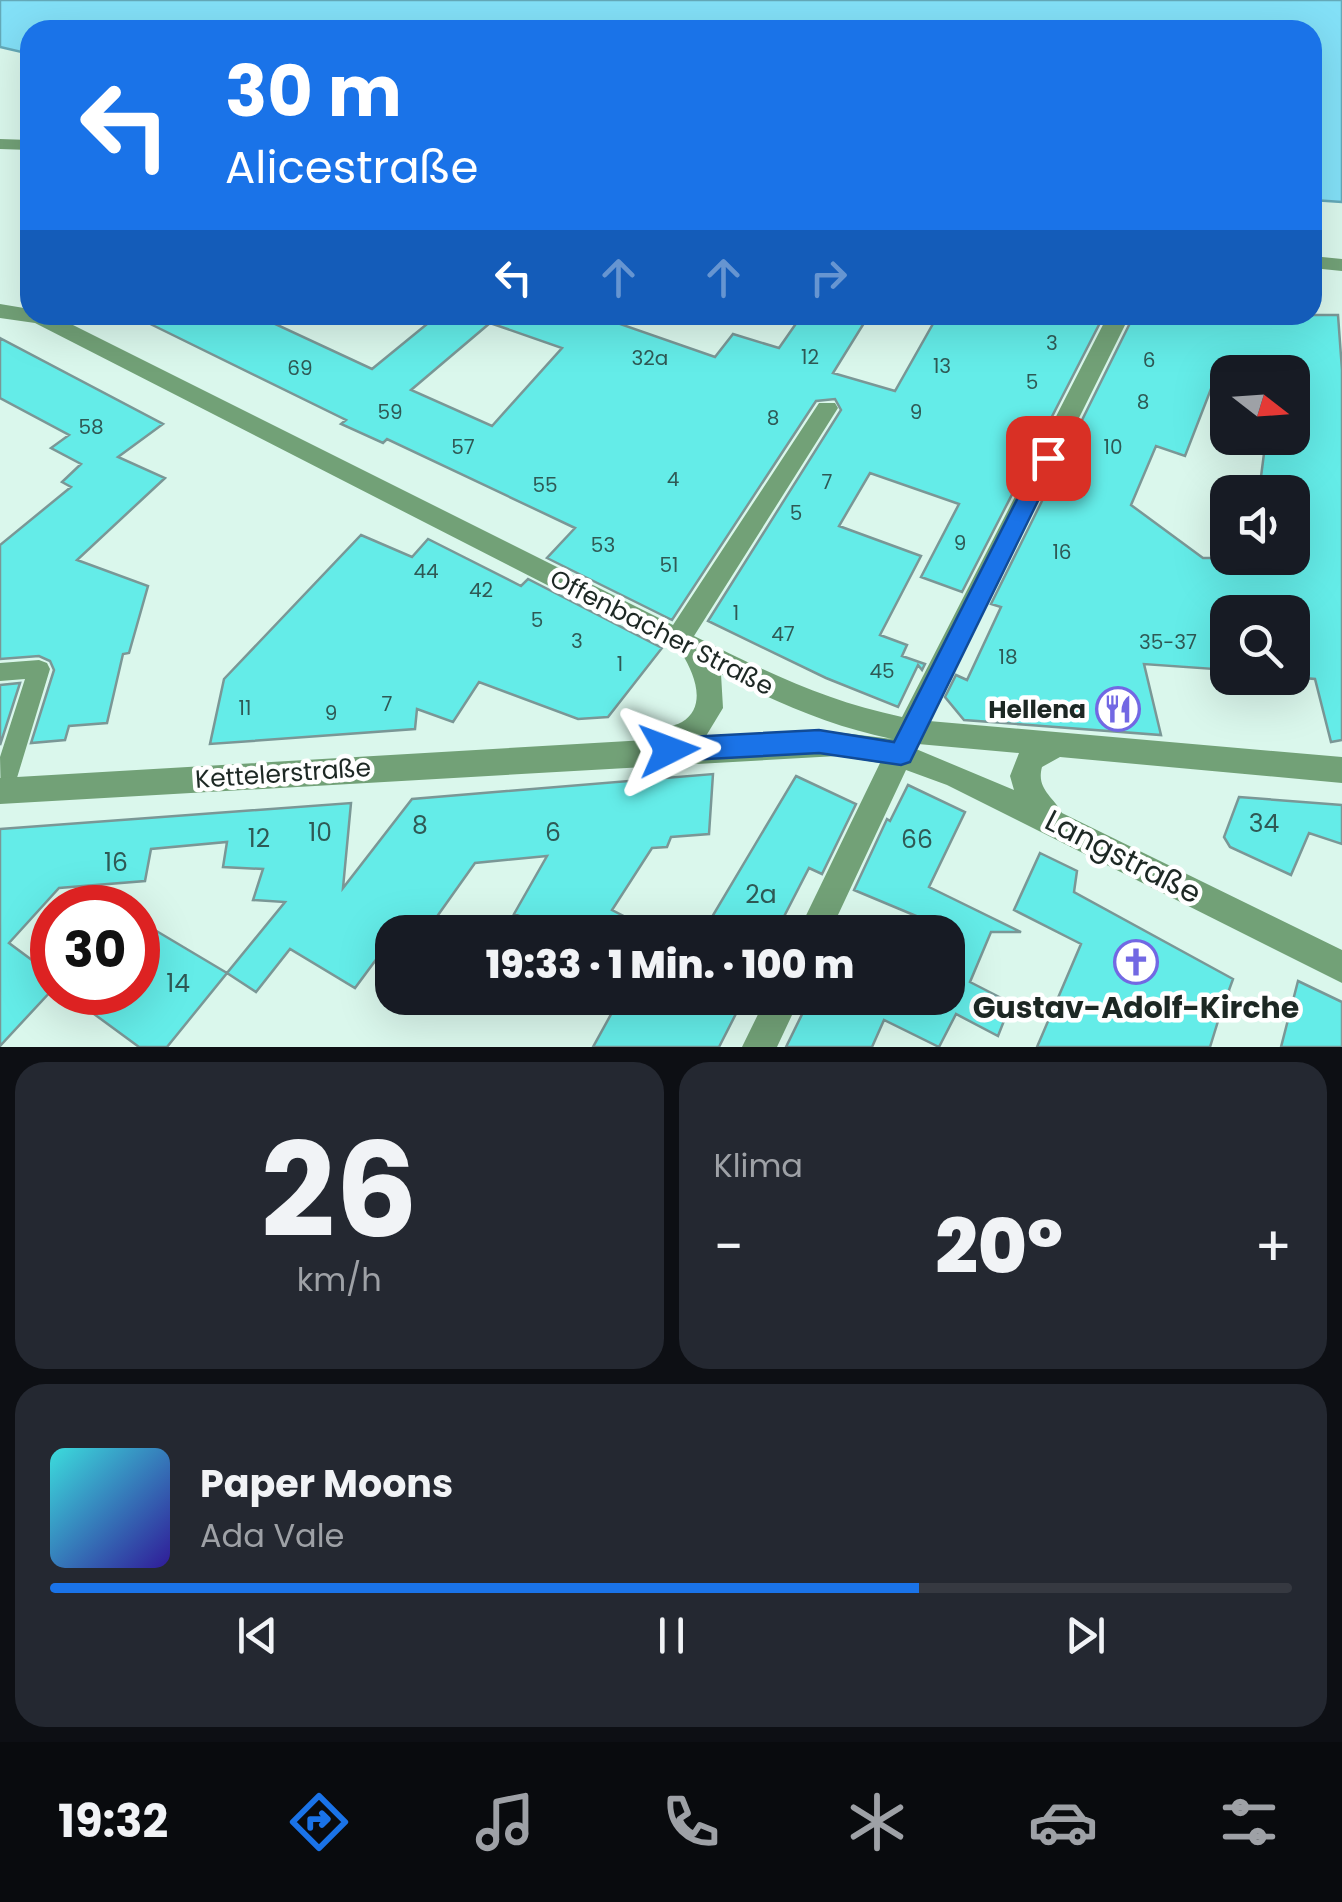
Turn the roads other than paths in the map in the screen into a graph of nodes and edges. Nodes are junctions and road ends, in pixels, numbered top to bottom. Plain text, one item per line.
1 (55, 325) edge
2 (1114, 325) edge
3 (826, 408) dead end
4 (682, 643) junction
5 (0, 672) edge
6 (905, 743) junction
7 (1055, 746) junction
8 (566, 755) junction
9 (1342, 770) edge
10 (0, 791) edge
11 (1066, 829) junction
12 (822, 915) edge
13 (1342, 967) edge
14 (774, 1015) edge
15 (758, 1047) edge

1 - 4 street, Offenbacher Straße
2 - 6 street
3 - 4 street
4 - 6 street, Offenbacher Straße
4 - 8 street, Kettelerstraße
5 - 10 lane
6 - 7 street, Offenbacher Straße
6 - 8 street, Kettelerstraße
6 - 11 street, Langstraße
6 - 12 street
7 - 9 street, Offenbacher Straße
7 - 11 street
8 - 10 street, Kettelerstraße
11 - 13 street, Langstraße
14 - 15 street

